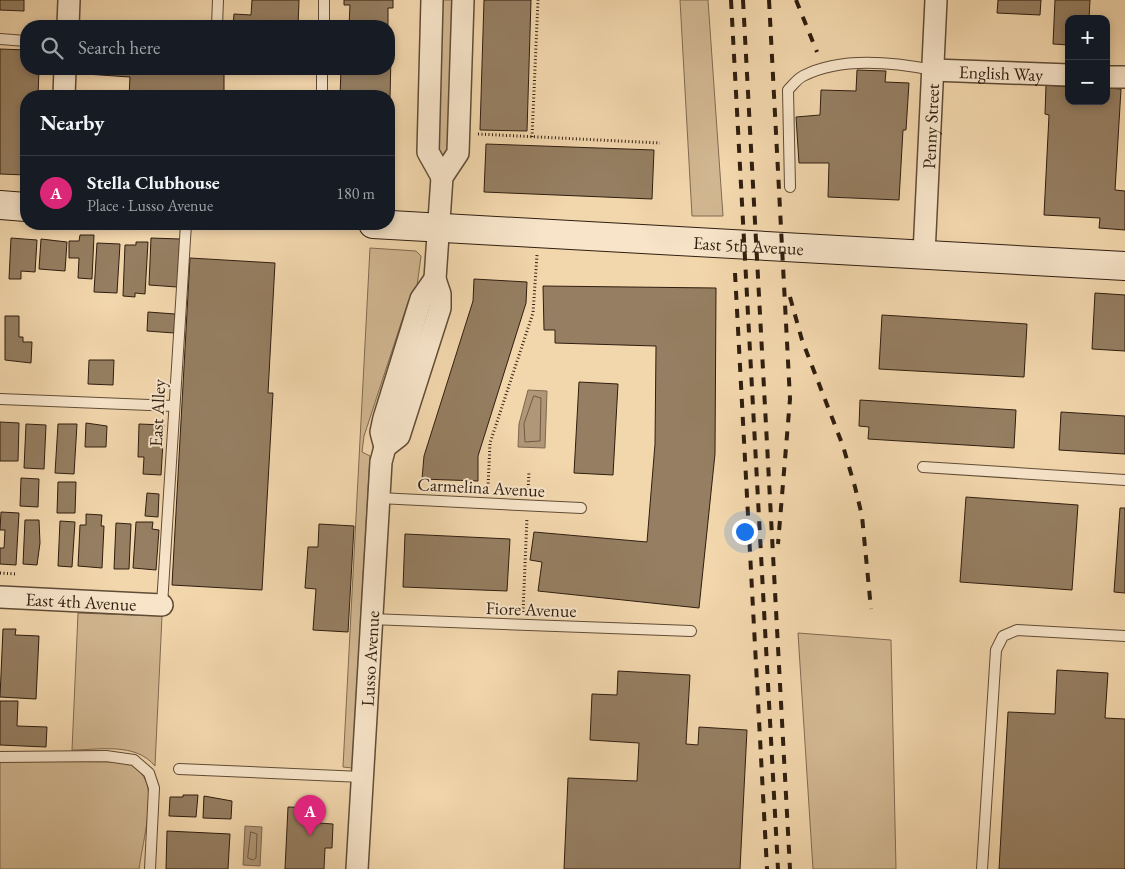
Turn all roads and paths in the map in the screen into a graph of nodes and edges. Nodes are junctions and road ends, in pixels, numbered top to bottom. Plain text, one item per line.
1 (69, 0) edge
2 (218, 0) edge
3 (324, 0) edge
4 (432, 0) edge
5 (463, 0) edge
6 (538, 0) edge
7 (936, 0) edge
8 (68, 20) edge
9 (217, 20) edge
10 (324, 20) edge
11 (0, 39) edge
12 (20, 41) edge
13 (933, 70) junction
14 (65, 75) edge
15 (322, 75) edge
16 (1065, 75) edge
17 (1110, 77) edge
18 (1125, 78) edge
19 (64, 90) edge
20 (322, 90) edge
21 (474, 134) dead end
22 (532, 137) junction
23 (660, 143) dead end
24 (442, 177) junction
25 (790, 188) dead end
26 (0, 205) edge
27 (20, 207) edge
28 (395, 225) edge
29 (440, 227) junction
30 (186, 230) edge
31 (924, 254) junction
32 (537, 255) dead end
33 (1125, 266) edge
34 (0, 399) edge
35 (174, 406) junction
36 (923, 467) dead end
37 (1125, 480) edge
38 (488, 487) dead end
39 (378, 498) junction
40 (581, 508) dead end
41 (526, 524) dead end
42 (0, 573) edge
43 (17, 574) dead end
44 (0, 597) edge
45 (162, 605) joint
46 (370, 619) junction
47 (522, 625) junction
48 (691, 631) dead end
49 (1125, 636) edge
50 (0, 757) edge
51 (179, 769) dead end
52 (362, 777) junction
53 (150, 869) edge
54 (357, 869) edge
55 (982, 869) edge

1 - 8 street
2 - 9 lane
3 - 10 lane
4 - 24 street
5 - 24 street
6 - 22 path
7 - 13 street, Penny Street
11 - 12 lane
13 - 16 street, English Way
13 - 25 lane
13 - 31 street, Penny Street
14 - 19 street
15 - 20 lane
17 - 18 street
21 - 22 path
22 - 23 path
24 - 29 street, Lusso Avenue
26 - 27 main road
28 - 29 main road, East 5th Avenue
29 - 31 main road, East 5th Avenue
29 - 39 street, Lusso Avenue
30 - 35 lane, East Alley
31 - 33 main road, East 5th Avenue
32 - 38 path
34 - 35 lane
35 - 45 lane, East Alley
36 - 37 lane
39 - 40 lane, Carmelina Avenue
39 - 46 street, Lusso Avenue
41 - 47 path
42 - 43 path
44 - 45 street, East 4th Avenue
46 - 47 lane, Fiore Avenue
46 - 52 street, Lusso Avenue
47 - 48 lane, Fiore Avenue
49 - 55 lane
50 - 53 lane
51 - 52 lane
52 - 54 street, Lusso Avenue

